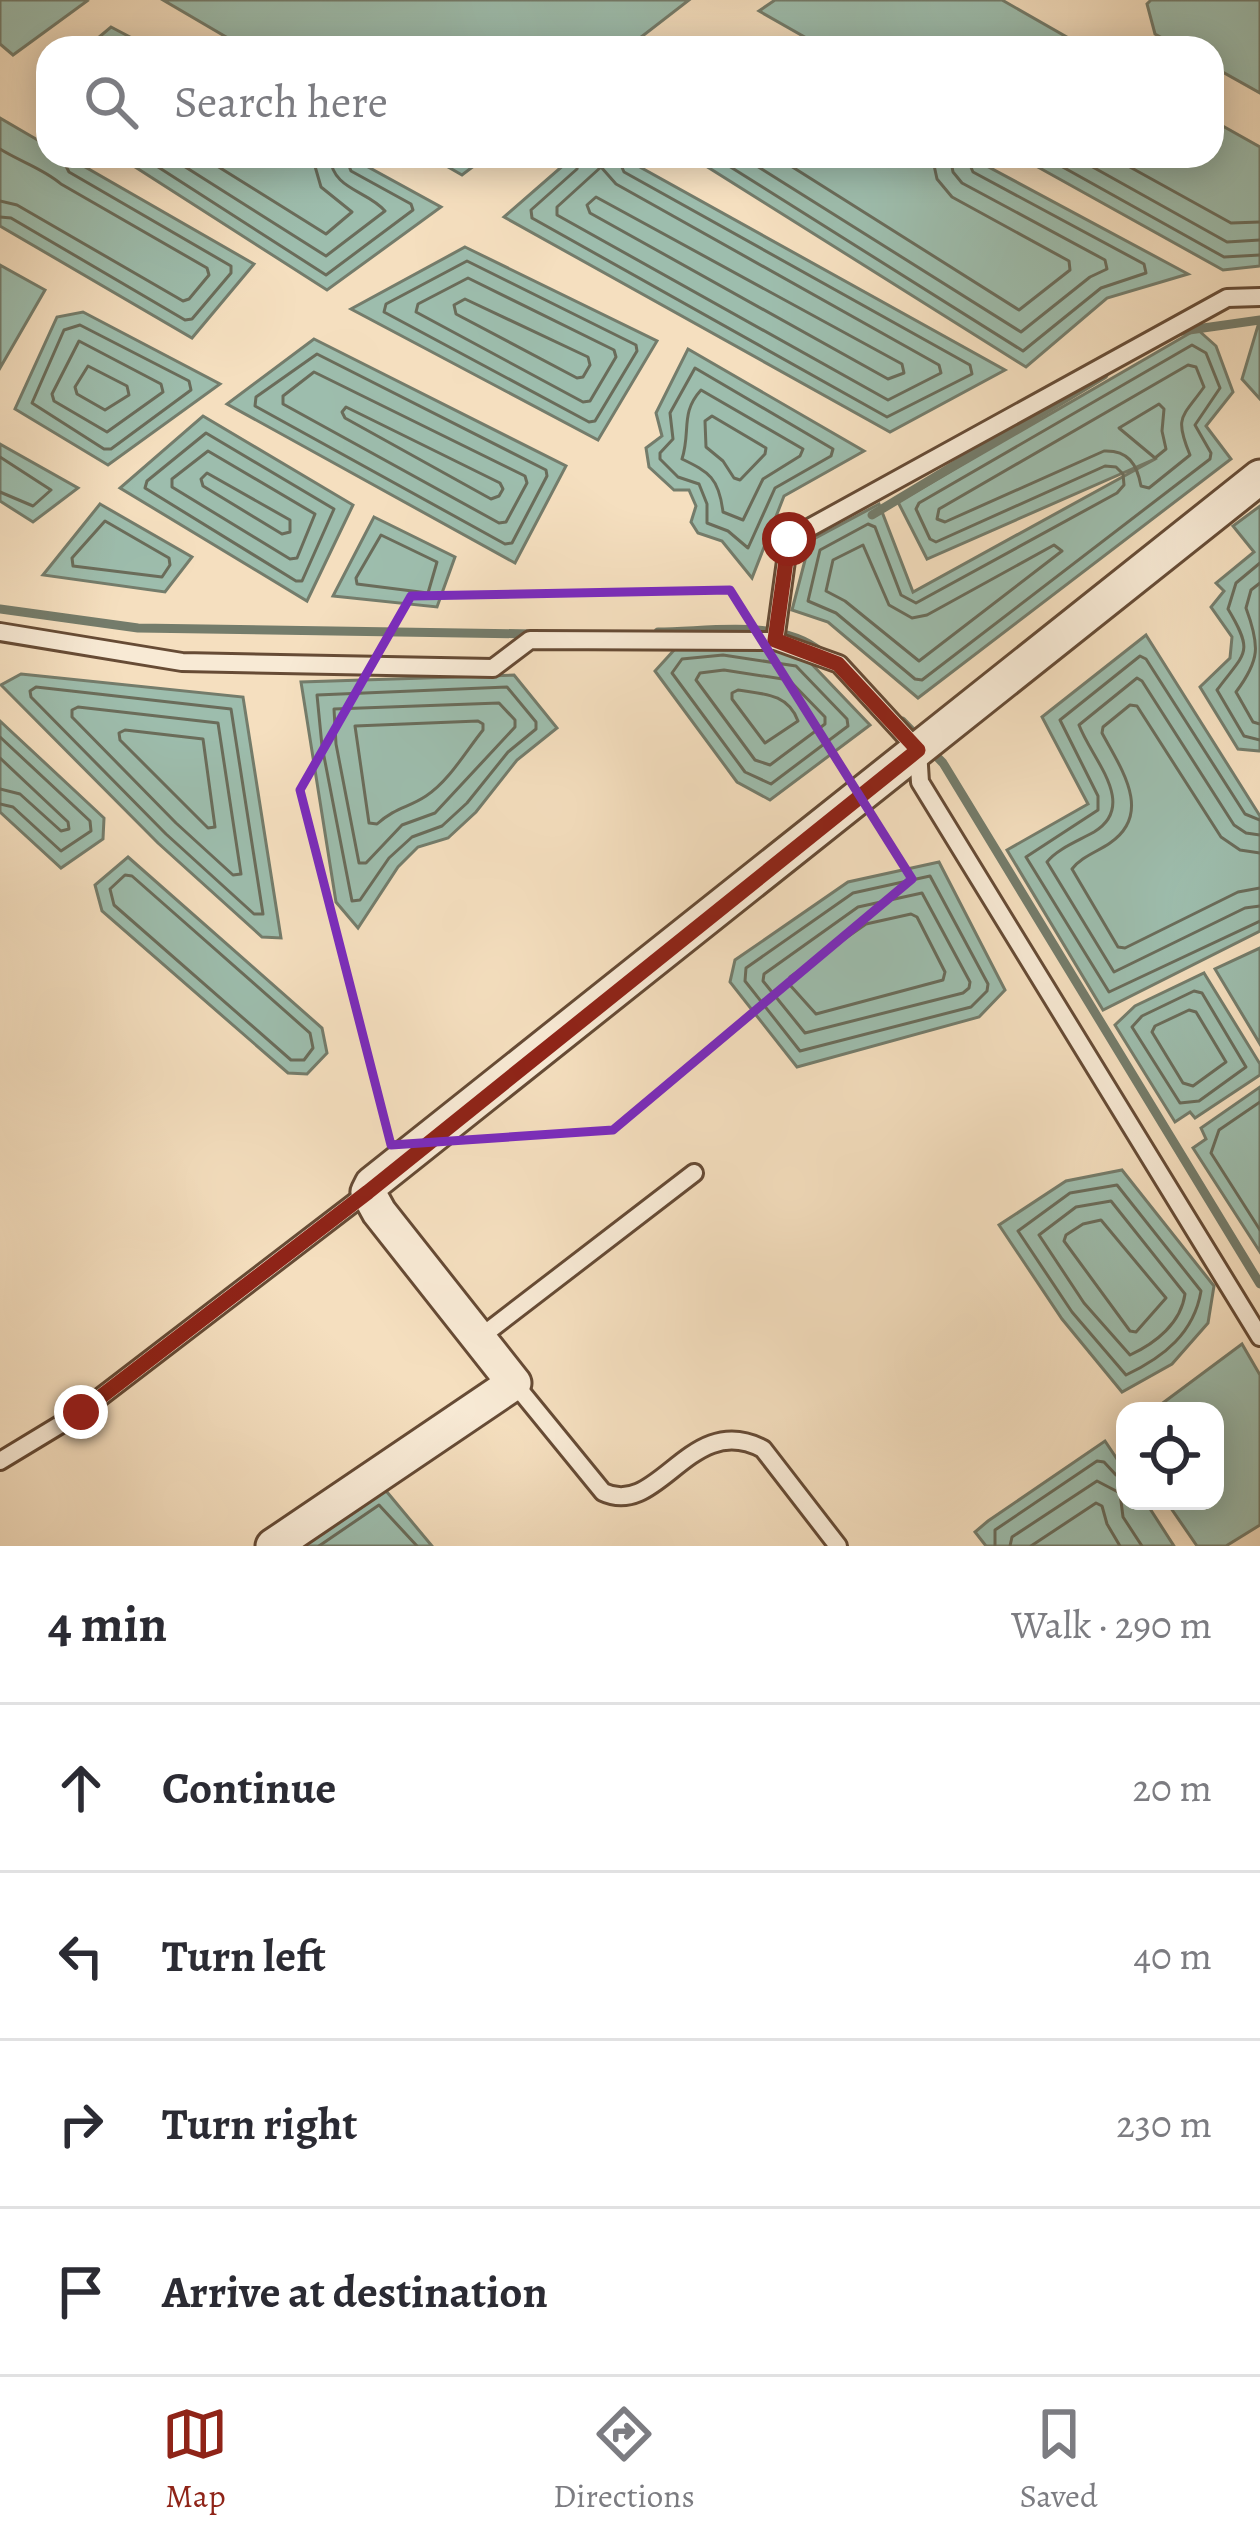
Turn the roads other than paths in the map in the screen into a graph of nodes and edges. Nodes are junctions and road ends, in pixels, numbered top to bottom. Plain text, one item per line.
1 (1260, 297) edge
2 (1260, 477) edge
3 (0, 632) edge
4 (775, 640) junction
5 (918, 750) junction
6 (694, 1173) dead end
7 (368, 1192) junction
8 (1260, 1337) edge
9 (478, 1339) junction
10 (514, 1383) junction
11 (0, 1461) edge
12 (273, 1546) edge
13 (838, 1546) edge

1 - 4 lane
2 - 5 street
3 - 4 lane
4 - 5 lane
5 - 7 street
5 - 8 lane
6 - 9 lane
7 - 9 street
7 - 11 lane
9 - 10 street
10 - 12 street
10 - 13 lane

